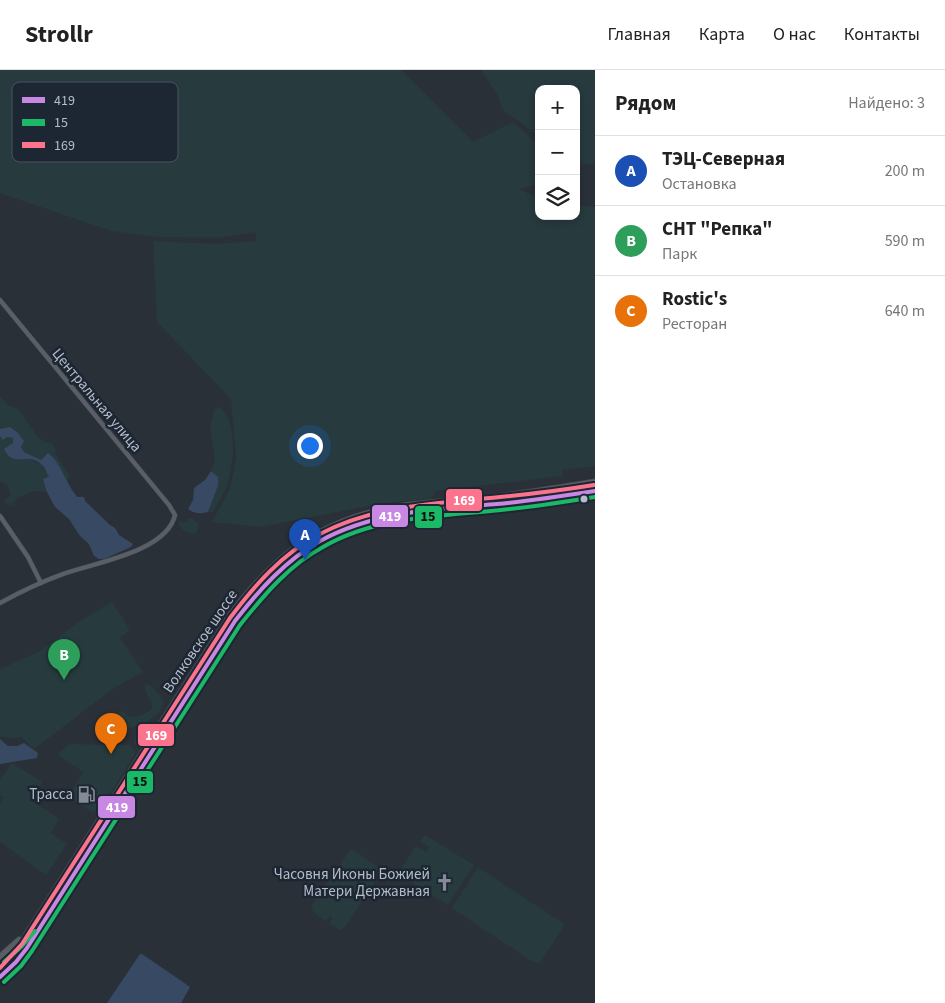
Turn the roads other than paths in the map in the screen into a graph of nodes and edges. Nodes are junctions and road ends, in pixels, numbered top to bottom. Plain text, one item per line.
1 (0, 300) edge
2 (595, 482) edge
3 (595, 491) edge
4 (0, 516) edge
5 (41, 583) junction
6 (0, 603) edge
7 (38, 917) junction
8 (0, 957) edge
9 (0, 966) edge
10 (0, 977) edge

1 - 5 street, Центральная улица
2 - 7 main road, Волковское шоссе
3 - 10 main road, Волковское шоссе
4 - 5 street
5 - 6 street
7 - 8 main road
7 - 9 main road, Волковское шоссе

